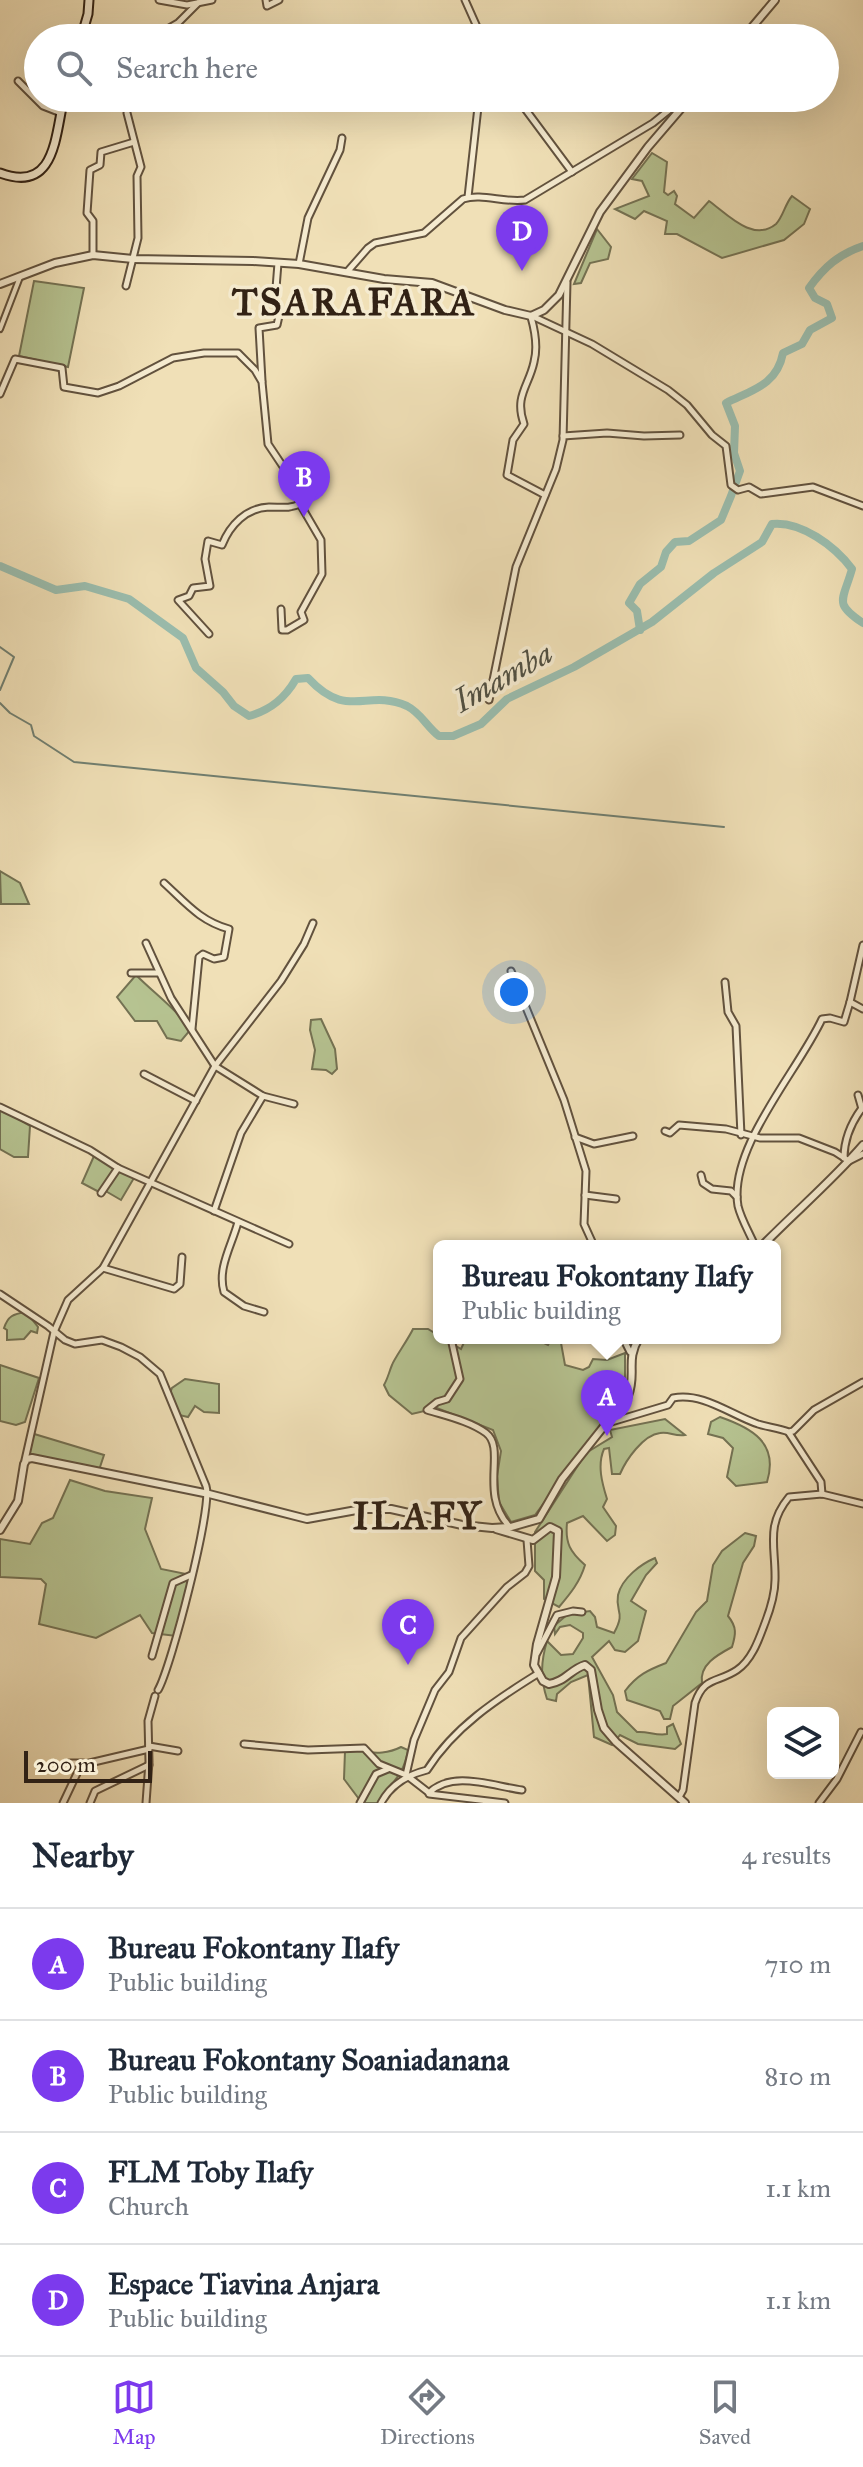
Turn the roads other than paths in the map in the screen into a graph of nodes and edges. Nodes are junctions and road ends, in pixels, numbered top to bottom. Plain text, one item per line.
1 (89, 0) edge
2 (159, 0) edge
3 (212, 0) edge
4 (266, 0) edge
5 (279, 0) edge
6 (465, 0) edge
7 (775, 0) edge
8 (198, 3) junction
9 (85, 24) edge
10 (176, 24) edge
11 (476, 24) edge
12 (755, 24) edge
13 (18, 81) dead end
14 (24, 87) edge
15 (477, 112) edge
16 (527, 112) edge
17 (668, 112) edge
18 (676, 112) edge
19 (61, 113) edge
20 (127, 113) dead end
21 (342, 138) dead end
22 (134, 142) junction
23 (572, 172) junction
24 (0, 173) edge
25 (468, 197) junction
26 (93, 255) junction
27 (133, 259) junction
28 (278, 263) junction
29 (299, 264) junction
30 (347, 273) junction
31 (20, 277) junction
32 (567, 282) junction
33 (0, 284) edge
34 (126, 286) dead end
35 (531, 316) junction
36 (0, 329) edge
37 (565, 329) junction
38 (262, 382) junction
39 (0, 394) edge
40 (680, 435) dead end
41 (563, 436) junction
42 (545, 495) junction
43 (300, 504) junction
44 (863, 506) edge
45 (281, 609) dead end
46 (209, 634) dead end
47 (489, 700) dead end
48 (164, 883) dead end
49 (313, 923) dead end
50 (146, 943) dead end
51 (863, 945) edge
52 (511, 971) dead end
53 (131, 973) dead end
54 (159, 973) junction
55 (725, 982) dead end
56 (850, 1002) junction
57 (863, 1009) edge
58 (192, 1029) junction
59 (215, 1066) junction
60 (144, 1074) dead end
61 (858, 1095) dead end
62 (263, 1096) junction
63 (196, 1101) junction
64 (294, 1104) dead end
65 (0, 1107) edge
66 (862, 1109) edge
67 (665, 1131) dead end
68 (741, 1135) junction
69 (574, 1136) junction
70 (633, 1136) dead end
71 (752, 1137) junction
72 (863, 1145) edge
73 (863, 1154) edge
74 (847, 1160) junction
75 (118, 1168) junction
76 (701, 1175) dead end
77 (151, 1183) junction
78 (101, 1193) dead end
79 (585, 1195) junction
80 (616, 1199) dead end
81 (739, 1201) junction
82 (214, 1211) junction
83 (238, 1222) junction
84 (591, 1240) edge
85 (753, 1240) edge
86 (768, 1240) edge
87 (289, 1244) dead end
88 (182, 1257) dead end
89 (103, 1268) junction
90 (0, 1294) edge
91 (264, 1312) dead end
92 (54, 1332) junction
93 (452, 1344) edge
94 (626, 1344) edge
95 (635, 1344) edge
96 (630, 1352) junction
97 (863, 1382) edge
98 (608, 1423) junction
99 (789, 1432) junction
100 (24, 1464) junction
101 (209, 1494) junction
102 (822, 1494) junction
103 (863, 1504) edge
104 (511, 1527) junction
105 (492, 1528) junction
106 (0, 1530) edge
107 (527, 1540) junction
108 (191, 1575) junction
109 (582, 1612) dead end
110 (152, 1656) dead end
111 (535, 1658) junction
112 (539, 1673) junction
113 (861, 1732) edge
114 (244, 1744) dead end
115 (149, 1747) junction
116 (178, 1751) dead end
117 (70, 1763) dead end
118 (84, 1763) junction
119 (149, 1765) junction
120 (388, 1769) junction
121 (406, 1775) junction
122 (522, 1790) dead end
123 (428, 1792) junction
124 (684, 1802) edge
125 (63, 1803) edge
126 (90, 1803) edge
127 (146, 1803) edge
128 (360, 1803) edge
129 (381, 1803) edge
130 (505, 1803) edge
131 (819, 1803) edge

1 - 9 main road
2 - 8 street
3 - 8 street
4 - 5 street
6 - 11 street
7 - 12 street
8 - 10 street
13 - 14 street
15 - 25 street
16 - 23 street
17 - 23 street
18 - 32 street
19 - 24 main road
20 - 22 street
21 - 29 street
22 - 26 street
22 - 27 street
23 - 25 street
25 - 30 street
26 - 27 street
26 - 31 street
27 - 28 street
27 - 34 street
28 - 29 street
28 - 38 street
29 - 30 street
30 - 35 street
31 - 33 street
31 - 36 street
32 - 35 street
32 - 37 street
35 - 37 street
35 - 42 street
37 - 41 street
37 - 44 street
38 - 39 street
38 - 43 street
40 - 41 street
41 - 42 street
42 - 47 street
43 - 45 street
43 - 46 street
48 - 58 street
49 - 59 street
50 - 54 street
51 - 56 street
52 - 69 street
53 - 54 street
54 - 58 street
55 - 68 street
56 - 57 street
56 - 71 street
58 - 59 street
59 - 62 street
59 - 63 street
60 - 63 street
61 - 66 street
62 - 64 street
62 - 82 street
63 - 77 street
65 - 75 street
66 - 74 street
67 - 68 street
68 - 71 street
69 - 70 street
69 - 79 street
71 - 74 street
71 - 81 street
72 - 74 street
73 - 74 street
74 - 86 street
75 - 77 street
75 - 78 street
76 - 81 street
77 - 82 street
77 - 89 street
79 - 80 street
79 - 84 street
81 - 85 street
82 - 83 street
83 - 87 street
83 - 91 street
88 - 89 street
89 - 92 street
90 - 92 street
92 - 100 street
92 - 101 street
93 - 104 street
94 - 96 street
95 - 96 street
96 - 98 street
97 - 99 street
98 - 99 street
98 - 104 street
99 - 102 street
100 - 101 street
100 - 106 street
101 - 105 street
101 - 108 street
102 - 103 street
102 - 124 street
104 - 105 street
105 - 107 street
107 - 111 street
107 - 121 street
108 - 110 street
108 - 115 street
109 - 111 street
111 - 112 street
112 - 121 street
112 - 124 street
113 - 131 street
114 - 120 street
115 - 116 street
115 - 118 street
115 - 119 street
117 - 118 street
118 - 125 street
119 - 126 street
119 - 127 street
120 - 121 street
120 - 128 street
121 - 123 street
121 - 129 street
122 - 123 street
123 - 130 street

